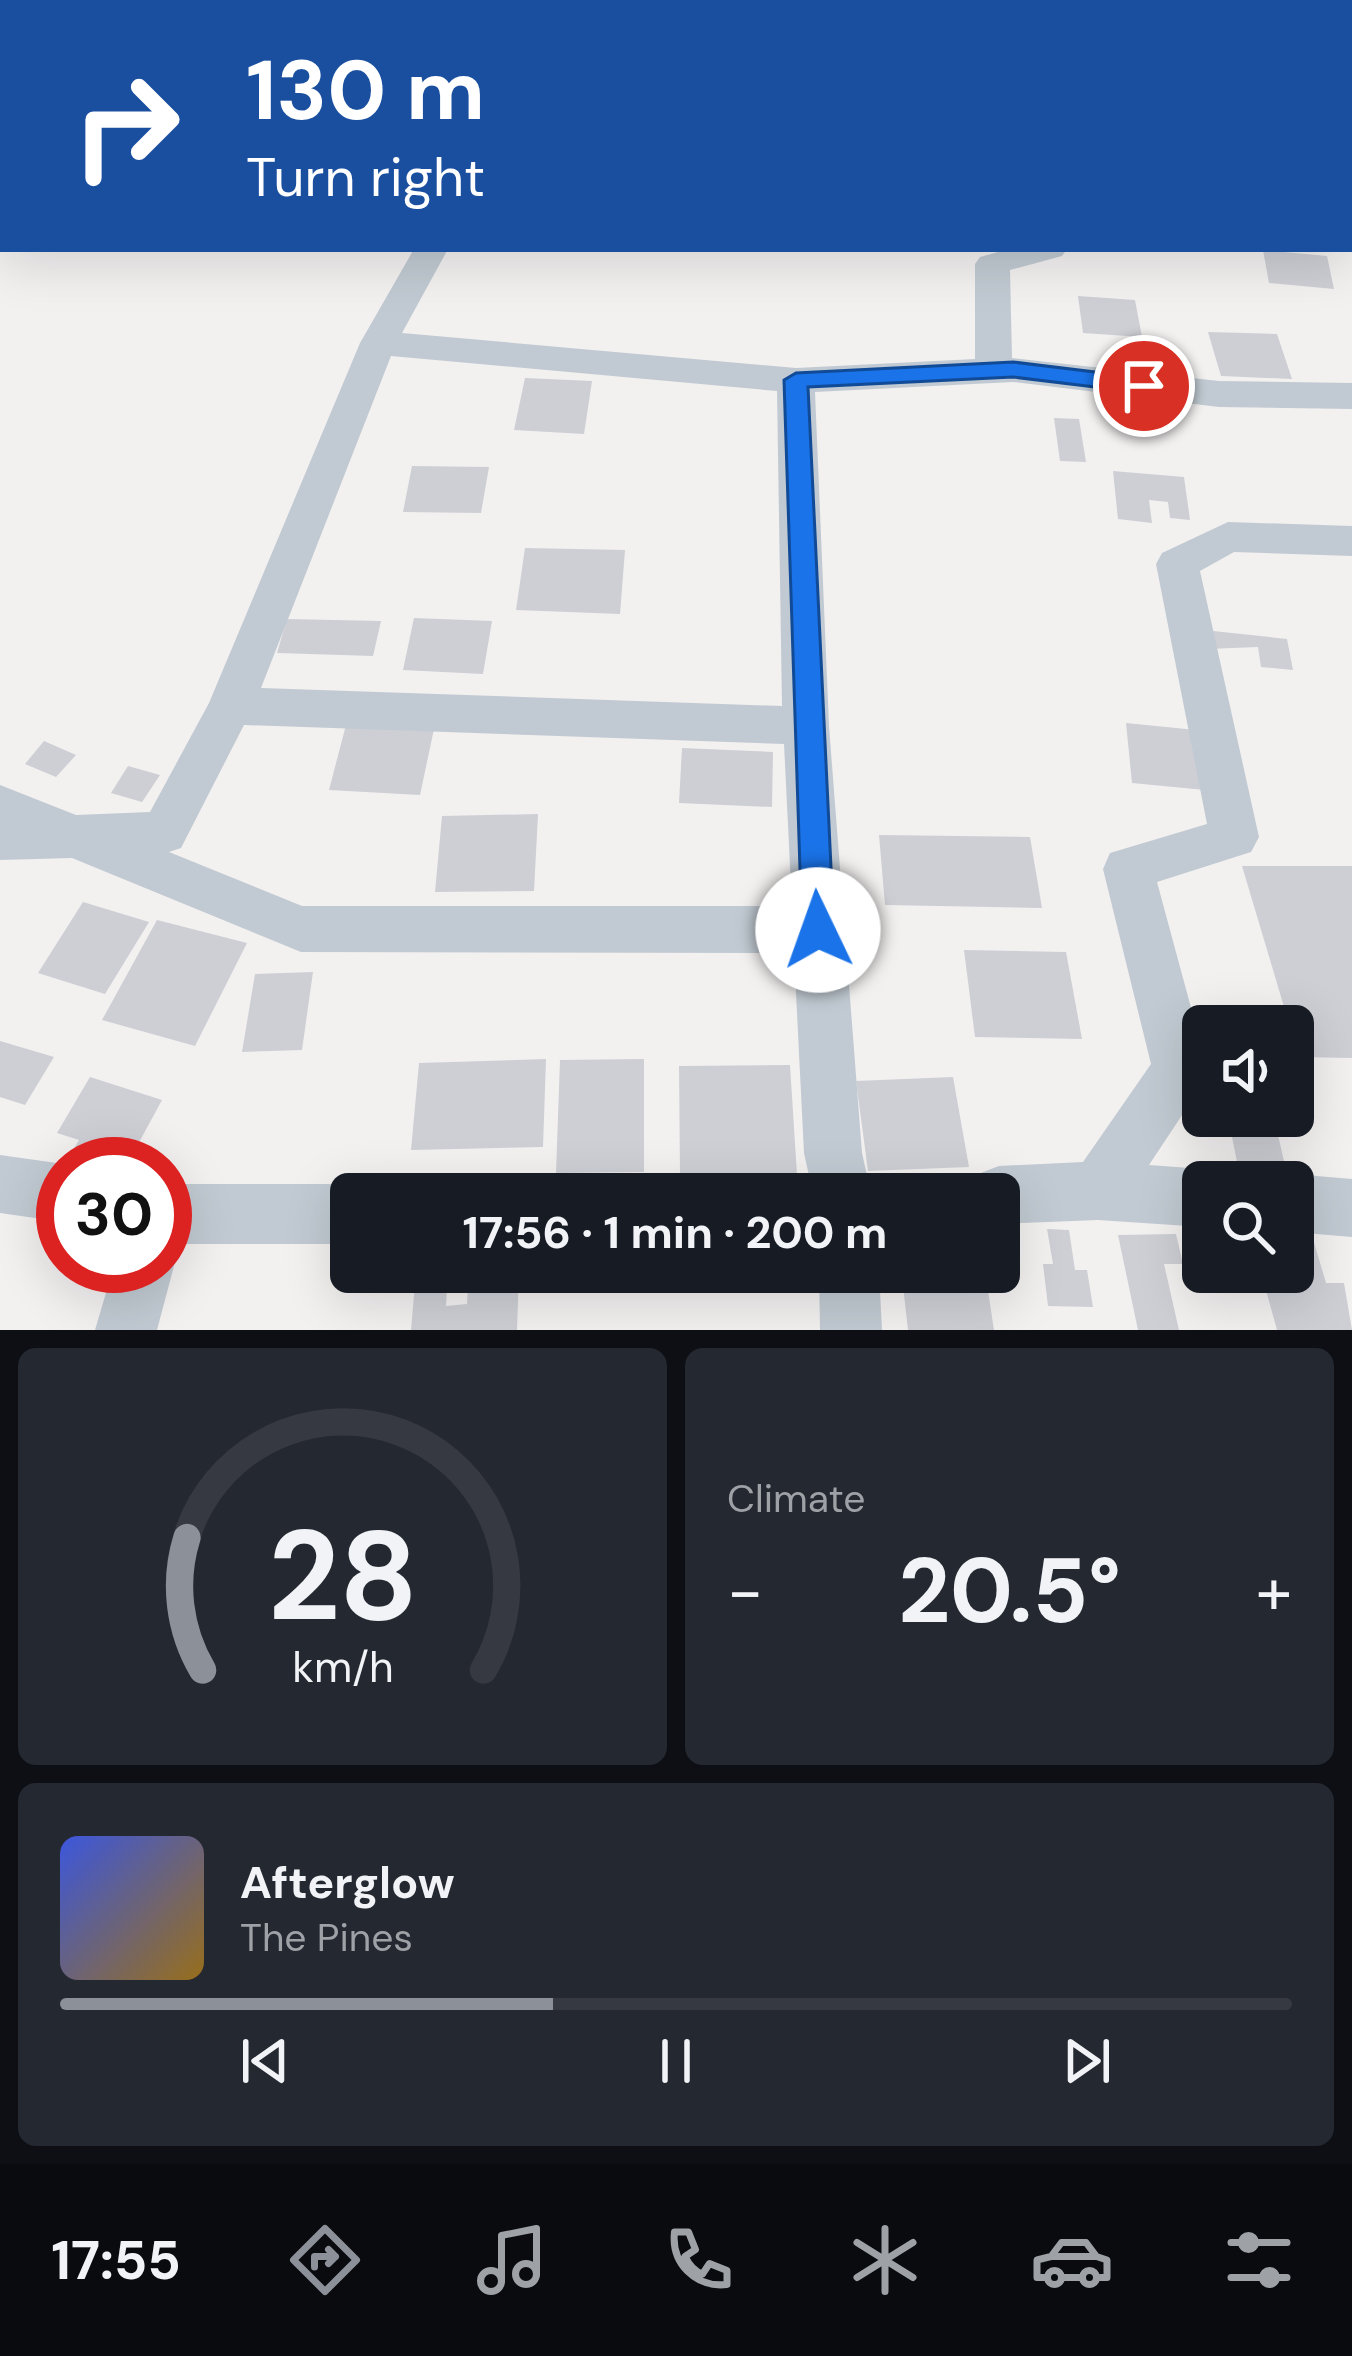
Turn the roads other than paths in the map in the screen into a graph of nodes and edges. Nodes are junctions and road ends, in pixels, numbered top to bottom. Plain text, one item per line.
1 (429, 252) edge
2 (1038, 252) edge
3 (378, 343) junction
4 (994, 371) junction
5 (796, 380) junction
6 (1352, 396) edge
7 (1352, 541) edge
8 (231, 706) junction
9 (806, 726) junction
10 (0, 806) edge
11 (0, 839) edge
12 (77, 840) junction
13 (818, 930) junction
14 (837, 1173) edge
15 (0, 1184) edge
16 (36, 1189) edge
17 (1098, 1191) junction
18 (1020, 1194) edge
19 (1182, 1197) edge
20 (1314, 1205) edge
21 (1352, 1208) edge
22 (192, 1214) edge
23 (330, 1214) edge
24 (136, 1293) edge
25 (850, 1293) edge
26 (127, 1330) edge
27 (851, 1330) edge

1 - 3 street
2 - 4 street
3 - 5 street
3 - 8 street
4 - 5 street
4 - 6 street
5 - 9 street
7 - 17 street
8 - 9 street
8 - 12 street
9 - 13 street
10 - 12 street
11 - 12 street
12 - 13 street
13 - 14 street
15 - 16 street
17 - 18 street
17 - 19 street
20 - 21 street
22 - 23 street
24 - 26 street
25 - 27 street

